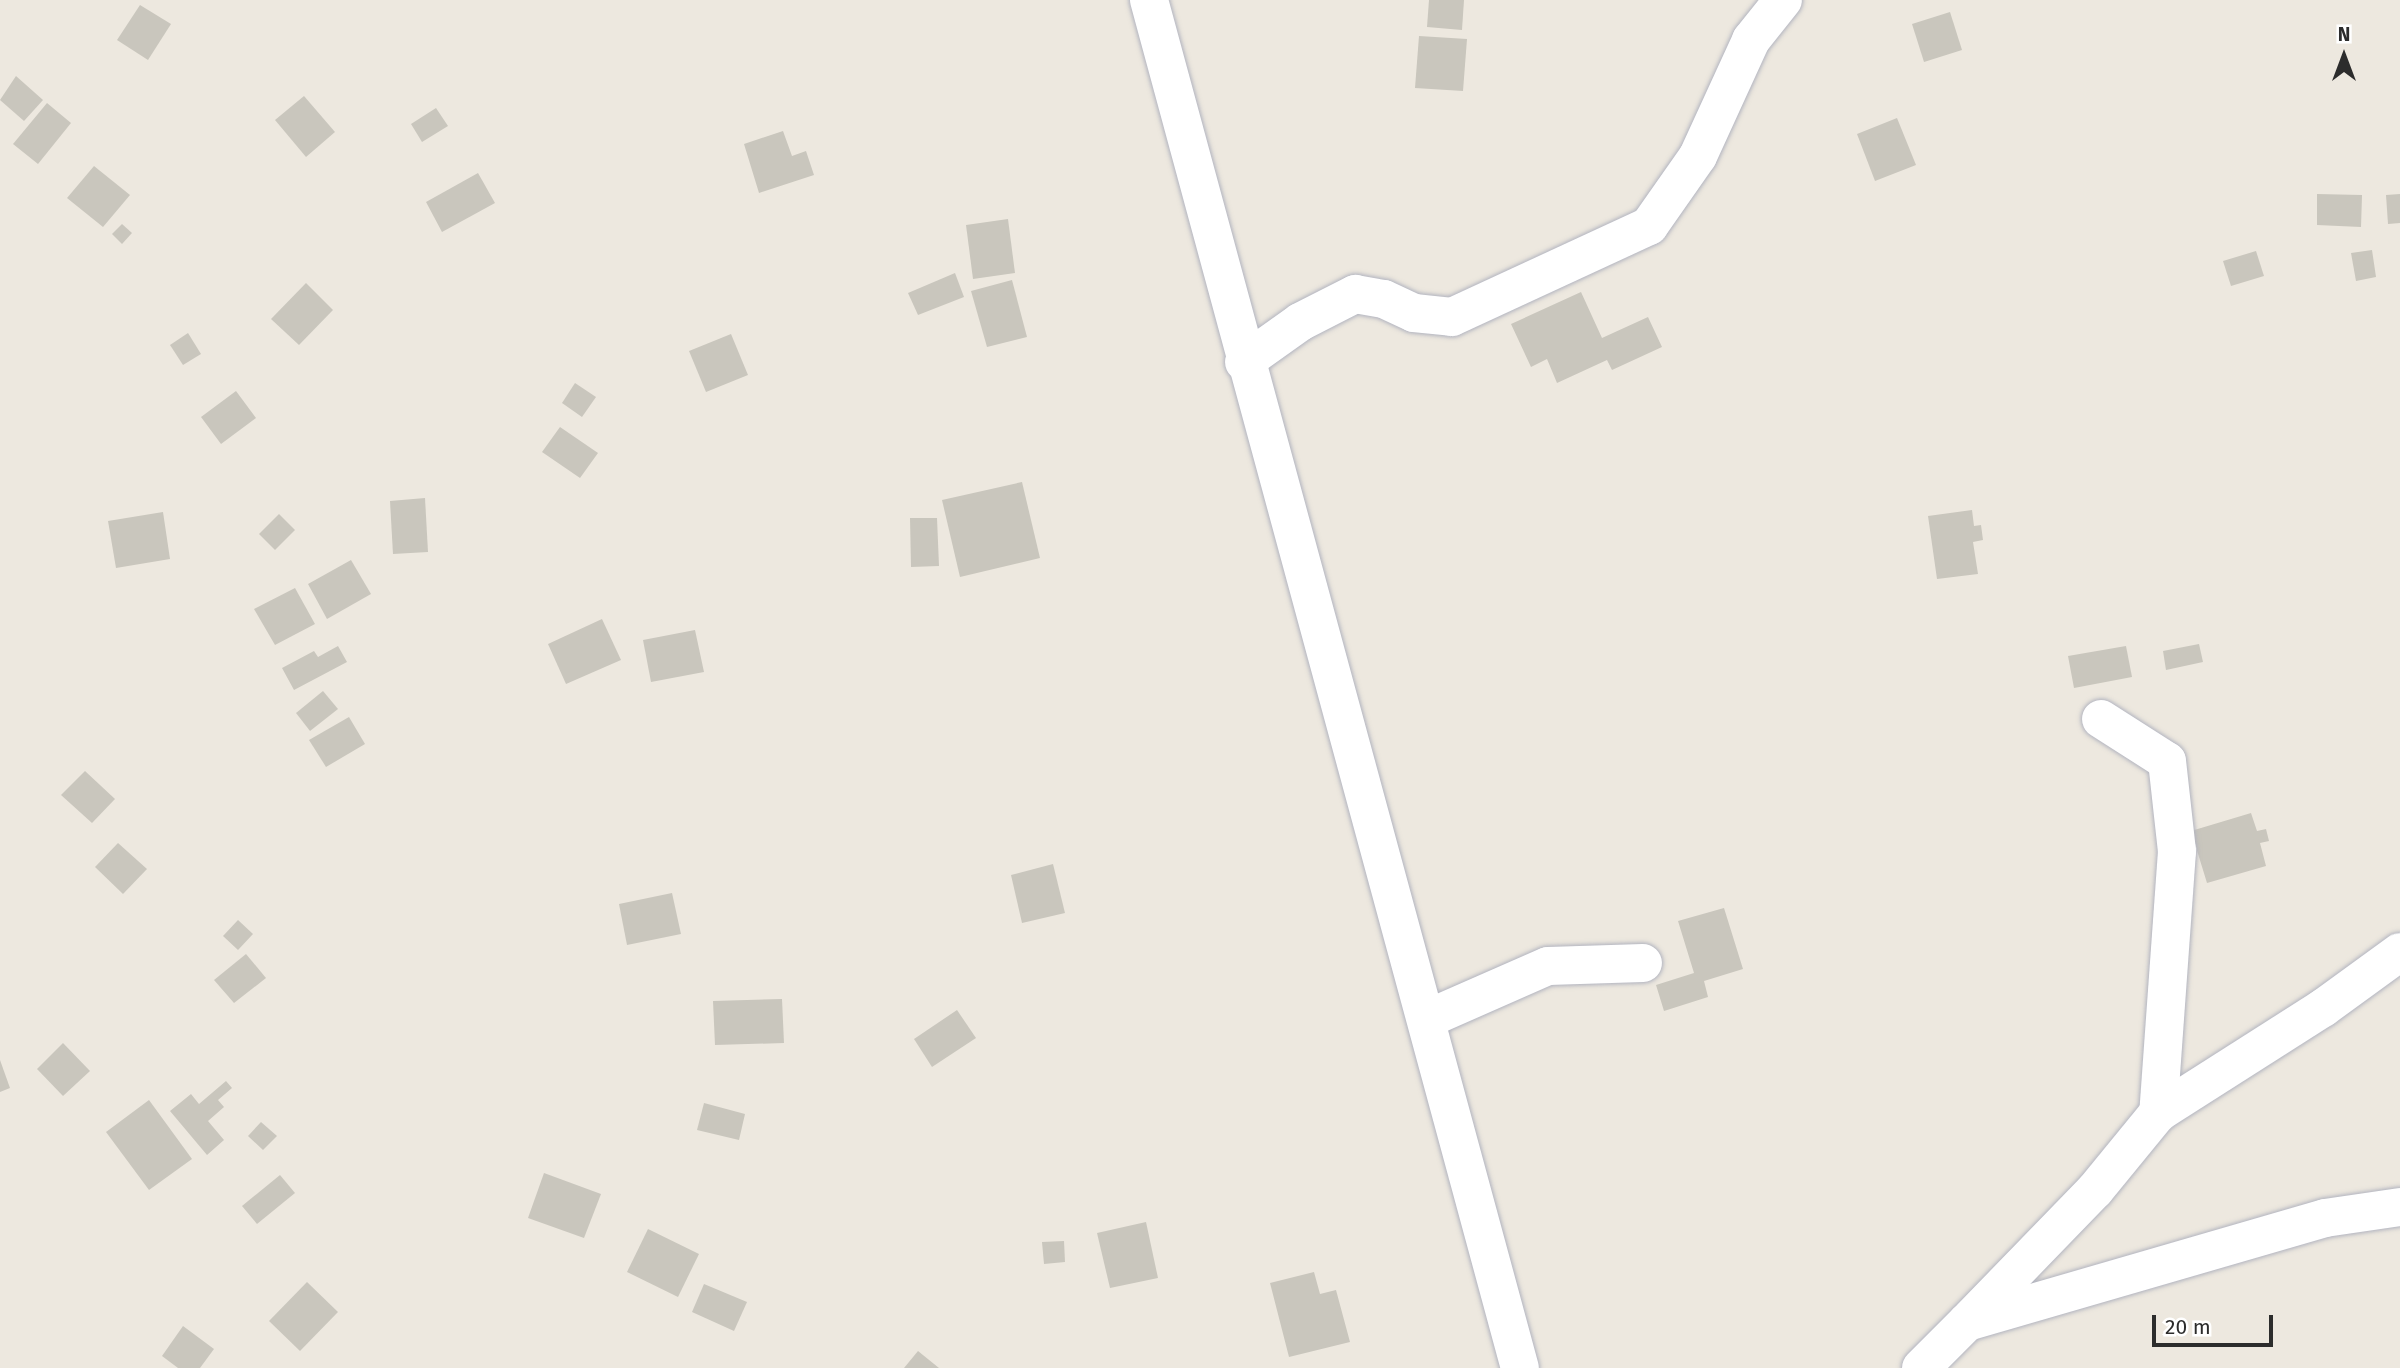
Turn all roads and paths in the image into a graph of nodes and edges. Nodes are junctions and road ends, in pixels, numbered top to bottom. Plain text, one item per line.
1 (1149, 0) edge
2 (1783, 0) edge
3 (1244, 362) junction
4 (2101, 719) dead end
5 (2400, 952) edge
6 (1643, 963) dead end
7 (1427, 1019) junction
8 (2158, 1113) junction
9 (2400, 1207) edge
10 (1966, 1322) junction
11 (1520, 1368) edge
12 (1921, 1368) edge

1 - 3 street
2 - 3 street
3 - 7 street
4 - 8 street
5 - 8 street
6 - 7 street
7 - 11 street
8 - 10 street
9 - 10 street
10 - 12 street

